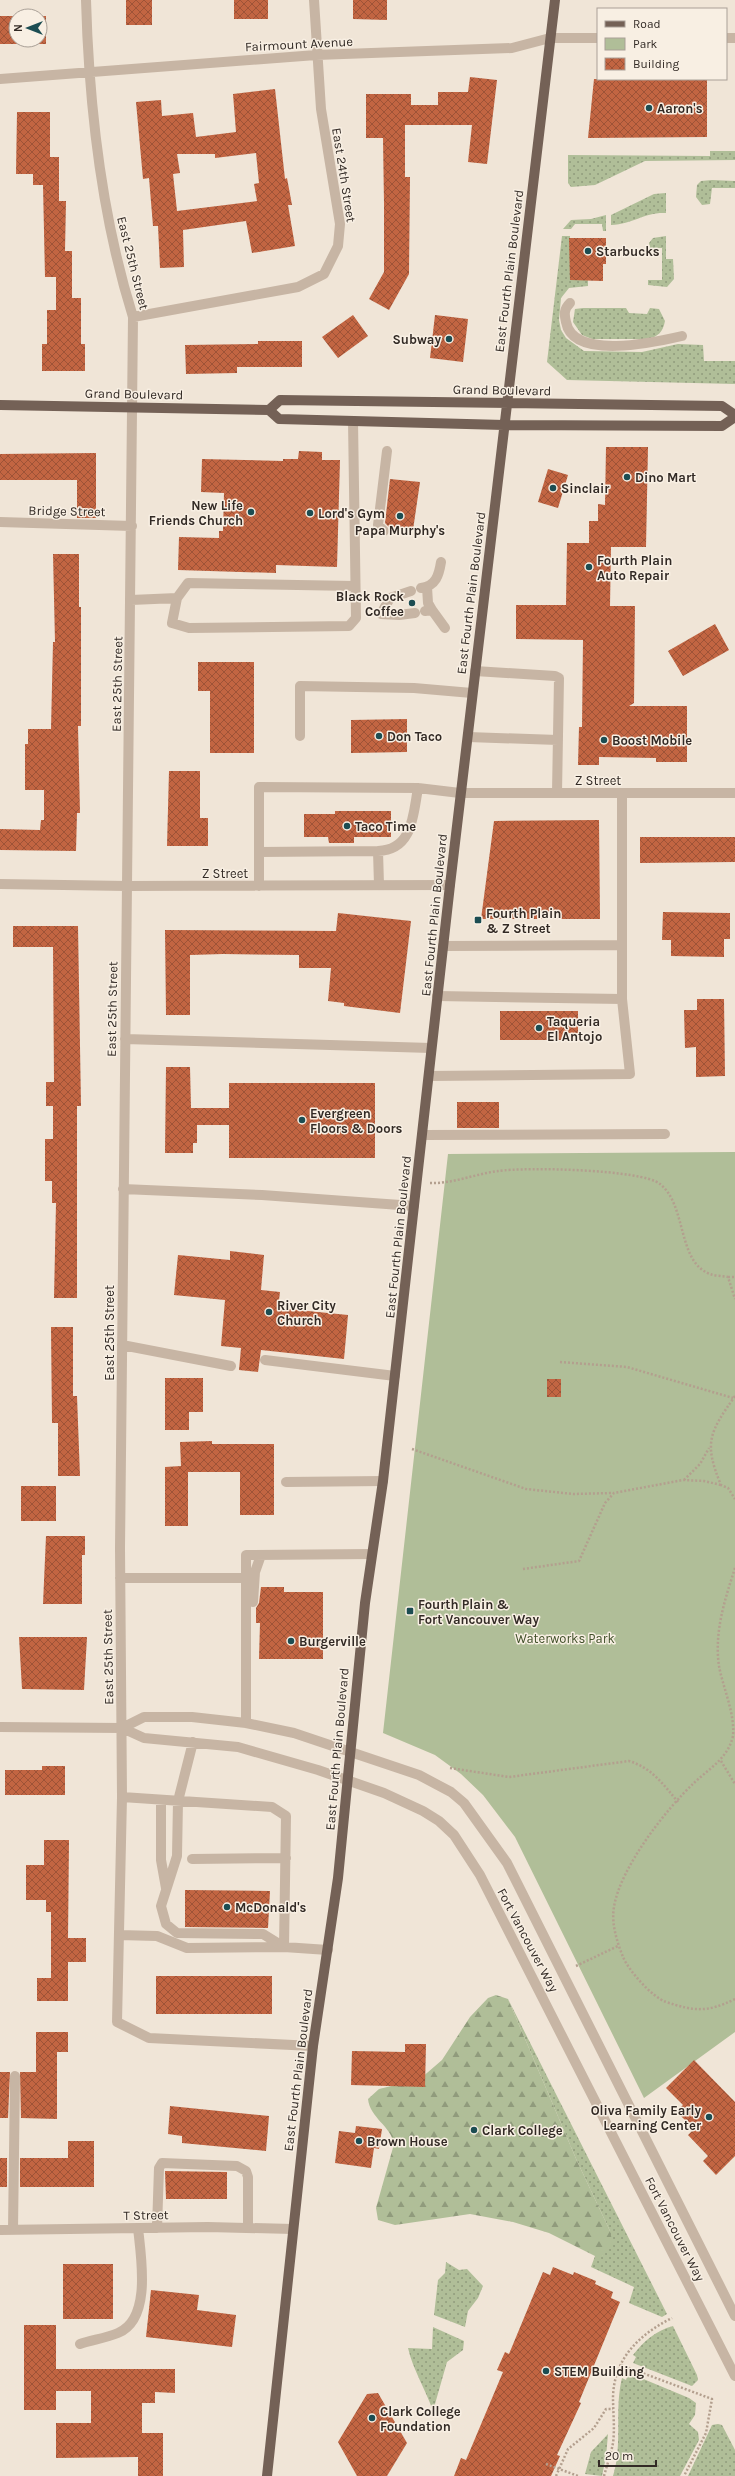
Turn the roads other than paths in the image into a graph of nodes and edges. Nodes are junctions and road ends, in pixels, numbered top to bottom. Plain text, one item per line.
1 (86, 0) edge
2 (314, 0) edge
3 (555, 0) edge
4 (550, 38) junction
5 (597, 38) edge
6 (316, 56) junction
7 (90, 72) junction
8 (0, 79) edge
9 (570, 303) dead end
10 (133, 316) junction
11 (682, 336) dead end
12 (506, 403) junction
13 (0, 405) edge
14 (134, 407) junction
15 (268, 410) junction
16 (735, 416) edge
17 (354, 421) junction
18 (504, 426) junction
19 (387, 451) dead end
20 (0, 522) edge
21 (132, 526) junction
22 (384, 531) dead end
23 (441, 562) dead end
24 (355, 586) junction
25 (420, 589) junction
26 (177, 598) junction
27 (132, 600) junction
28 (424, 611) junction
29 (446, 628) dead end
30 (475, 671) junction
31 (472, 694) junction
32 (300, 736) dead end
33 (468, 737) junction
34 (558, 740) junction
35 (418, 788) junction
36 (460, 793) junction
37 (557, 793) junction
38 (622, 793) junction
39 (735, 793) edge
40 (378, 851) junction
41 (259, 852) junction
42 (0, 884) edge
43 (379, 885) junction
44 (450, 885) junction
45 (127, 886) junction
46 (259, 886) junction
47 (622, 945) junction
48 (443, 946) junction
49 (438, 996) junction
50 (622, 999) junction
51 (125, 1039) junction
52 (431, 1048) junction
53 (429, 1076) junction
54 (665, 1134) dead end
55 (422, 1135) junction
56 (123, 1189) junction
57 (414, 1206) junction
58 (122, 1345) junction
59 (265, 1360) dead end
60 (231, 1366) dead end
61 (395, 1376) junction
62 (382, 1481) junction
63 (286, 1482) dead end
64 (372, 1554) junction
65 (260, 1555) junction
66 (120, 1578) junction
67 (246, 1578) junction
68 (246, 1672) junction
69 (246, 1723) junction
70 (0, 1727) edge
71 (122, 1728) junction
72 (193, 1742) junction
73 (349, 1752) junction
74 (346, 1780) junction
75 (122, 1797) junction
76 (160, 1800) junction
77 (178, 1801) junction
78 (286, 1858) junction
79 (192, 1859) dead end
80 (166, 1888) junction
81 (119, 1935) junction
82 (284, 1947) junction
83 (328, 1950) junction
84 (313, 2046) junction
85 (15, 2076) dead end
86 (248, 2227) junction
87 (138, 2228) junction
88 (157, 2228) junction
89 (293, 2229) junction
90 (0, 2230) edge
91 (13, 2230) junction
92 (735, 2316) edge
93 (80, 2344) dead end
94 (735, 2376) edge
95 (267, 2476) edge

1 - 7 street, East 25th Street
2 - 6 street, East 24th Street
3 - 4 main road, East Fourth Plain Boulevard
4 - 5 street, Fairmount Avenue
4 - 6 street, Fairmount Avenue
4 - 12 main road, East Fourth Plain Boulevard
6 - 7 street, Fairmount Avenue
6 - 10 street, East 24th Street
7 - 8 street, Fairmount Avenue
7 - 10 street, East 25th Street
9 - 11 street
10 - 14 street, East 25th Street
12 - 15 main road, Grand Boulevard
12 - 16 main road, Grand Boulevard
12 - 18 main road, East Fourth Plain Boulevard
13 - 14 main road, Grand Boulevard
14 - 15 main road, Grand Boulevard
14 - 21 street, East 25th Street
15 - 17 main road, Grand Boulevard
16 - 18 main road, Grand Boulevard
17 - 18 main road, Grand Boulevard
17 - 24 street
18 - 30 main road, East Fourth Plain Boulevard
19 - 22 street
20 - 21 street, Bridge Street
21 - 27 street, East 25th Street
23 - 25 street
24 - 26 street
24 - 26 street
25 - 28 street
25 - 28 street
26 - 27 street
27 - 45 street, East 25th Street
28 - 29 street
30 - 31 main road, East Fourth Plain Boulevard
30 - 34 street
31 - 32 street
31 - 33 main road, East Fourth Plain Boulevard
33 - 34 street
33 - 36 main road, East Fourth Plain Boulevard
34 - 37 street
35 - 36 street, Z Street
35 - 40 street
35 - 41 street, Z Street
36 - 37 street, Z Street
36 - 44 main road, East Fourth Plain Boulevard
37 - 38 street, Z Street
38 - 39 street, Z Street
38 - 47 street
40 - 41 street
40 - 43 street
41 - 46 street
42 - 45 street, Z Street
43 - 44 street, Z Street
43 - 46 street, Z Street
44 - 48 main road, East Fourth Plain Boulevard
45 - 46 street, Z Street
45 - 51 street, East 25th Street
47 - 48 street
47 - 50 street
48 - 49 main road, East Fourth Plain Boulevard
49 - 50 street
49 - 52 main road, East Fourth Plain Boulevard
50 - 53 street
51 - 52 street
51 - 56 street, East 25th Street
52 - 53 main road, East Fourth Plain Boulevard
53 - 55 main road, East Fourth Plain Boulevard
54 - 55 street
55 - 57 main road, East Fourth Plain Boulevard
56 - 57 street
56 - 58 street, East 25th Street
57 - 61 main road, East Fourth Plain Boulevard
58 - 60 street
58 - 66 street, East 25th Street
59 - 61 street
61 - 62 main road, East Fourth Plain Boulevard
62 - 63 street
62 - 64 main road, East Fourth Plain Boulevard
64 - 65 street
64 - 73 main road, East Fourth Plain Boulevard
65 - 67 street
65 - 68 street
66 - 67 street
66 - 71 street, East 25th Street
67 - 68 street
68 - 69 street
69 - 71 street, Fort Vancouver Way
69 - 73 street, Fort Vancouver Way
70 - 71 street, Fort Vancouver Way
71 - 72 street, Fort Vancouver Way
71 - 75 street, East 25th Street
72 - 74 street, Fort Vancouver Way
72 - 77 street
73 - 74 main road, East Fourth Plain Boulevard
73 - 92 street, Fort Vancouver Way
74 - 83 main road, East Fourth Plain Boulevard
74 - 94 street, Fort Vancouver Way
75 - 76 street
75 - 81 street, East 25th Street
76 - 77 street
76 - 80 street
77 - 78 street
77 - 80 street
78 - 79 street
78 - 82 street
80 - 82 street
81 - 82 street
81 - 84 street, East 25th Street
82 - 83 street
83 - 84 main road, East Fourth Plain Boulevard
84 - 89 main road, East Fourth Plain Boulevard
85 - 91 street
86 - 88 street, T Street
86 - 88 street
86 - 89 street, T Street
87 - 88 street, T Street
87 - 91 street, T Street
87 - 93 street
89 - 95 main road, East Fourth Plain Boulevard
90 - 91 street, T Street

